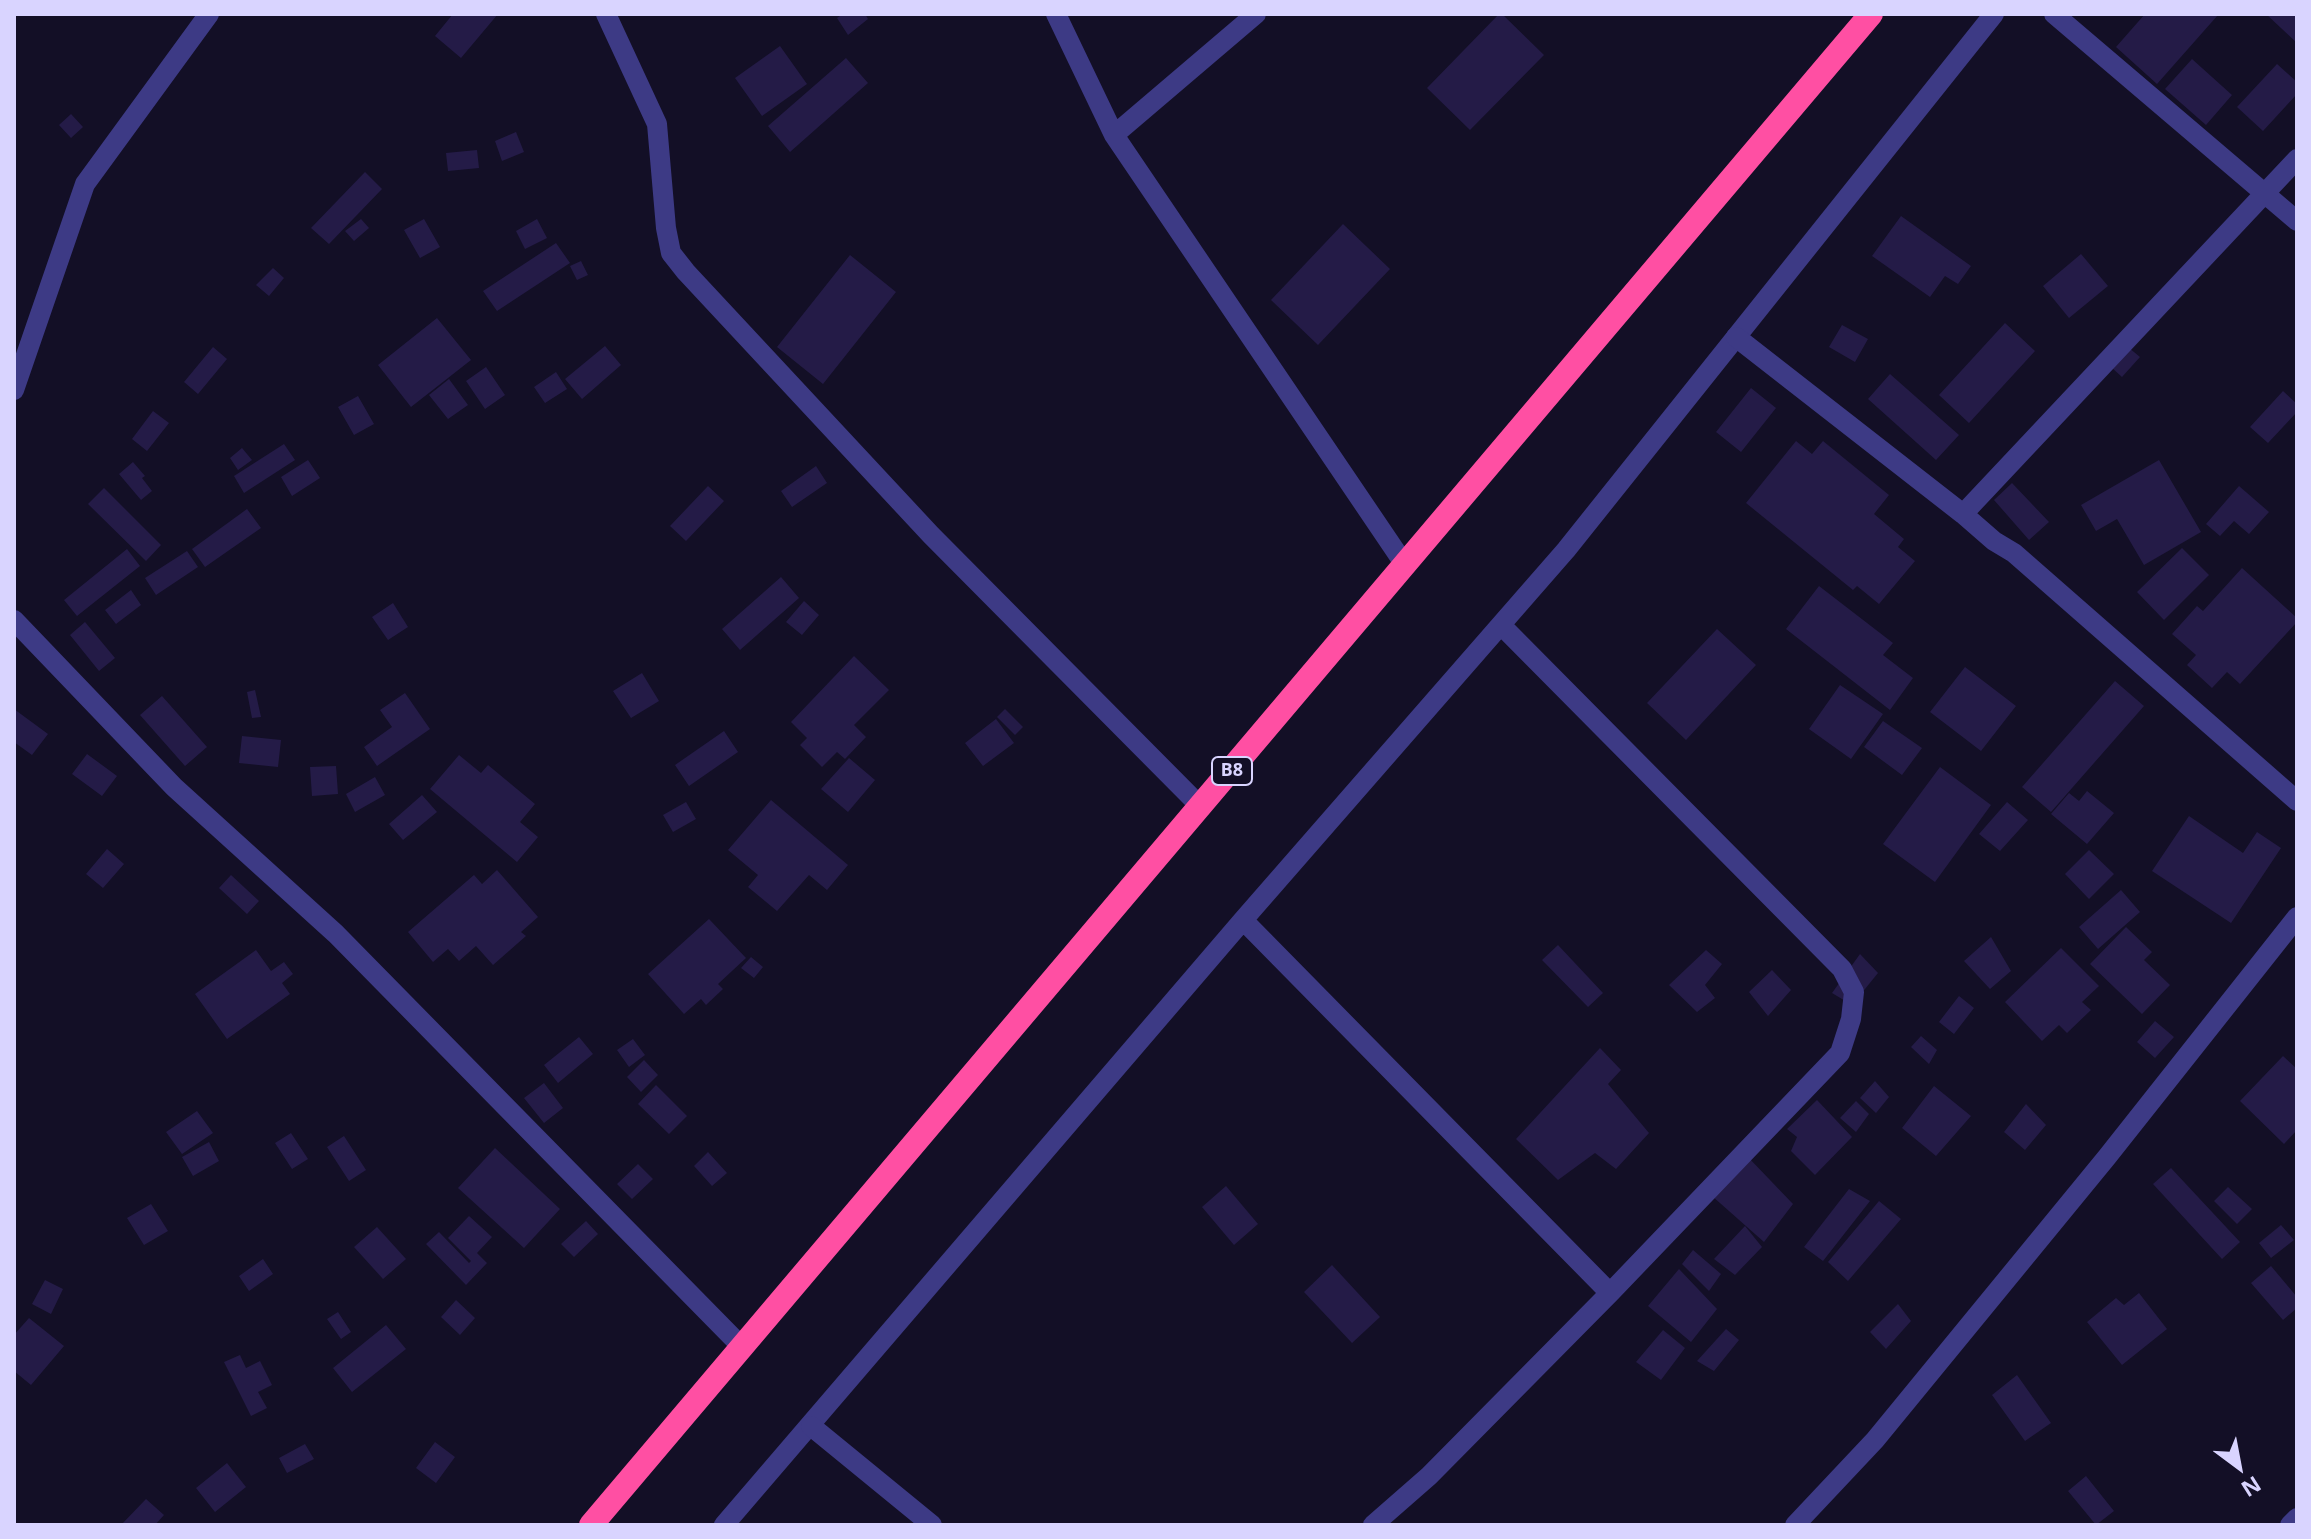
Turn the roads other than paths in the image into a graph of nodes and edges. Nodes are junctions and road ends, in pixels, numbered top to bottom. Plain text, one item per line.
1 (209, 14) edge
2 (606, 14) edge
3 (1056, 14) edge
4 (1256, 14) edge
5 (1871, 14) edge
6 (1994, 14) edge
7 (2054, 14) edge
8 (1114, 135) junction
9 (2297, 159) edge
10 (2265, 193) junction
11 (2297, 221) edge
12 (1736, 337) junction
13 (14, 390) edge
14 (1963, 514) junction
15 (1405, 565) junction
16 (14, 620) edge
17 (1501, 625) junction
18 (2297, 801) edge
19 (1201, 807) junction
20 (2297, 917) edge
21 (1243, 920) junction
22 (1610, 1293) junction
23 (742, 1347) junction
24 (811, 1426) junction
25 (2297, 1518) edge
26 (591, 1525) edge
27 (724, 1525) edge
28 (932, 1525) edge
29 (1373, 1525) edge
30 (1795, 1525) edge
31 (2290, 1525) edge

1 - 13 street
2 - 19 street
3 - 8 street
4 - 8 street
5 - 15 highway, B8
6 - 12 street
7 - 10 street
8 - 15 street
9 - 10 street
10 - 11 street
10 - 14 street
12 - 14 street
12 - 17 street
14 - 18 street
15 - 19 highway, B8
16 - 23 street
17 - 21 street
17 - 22 street
19 - 23 highway, B8
20 - 30 street
21 - 22 street
21 - 24 street
22 - 29 street
23 - 26 highway, B8
24 - 27 street
24 - 28 street
25 - 31 street

